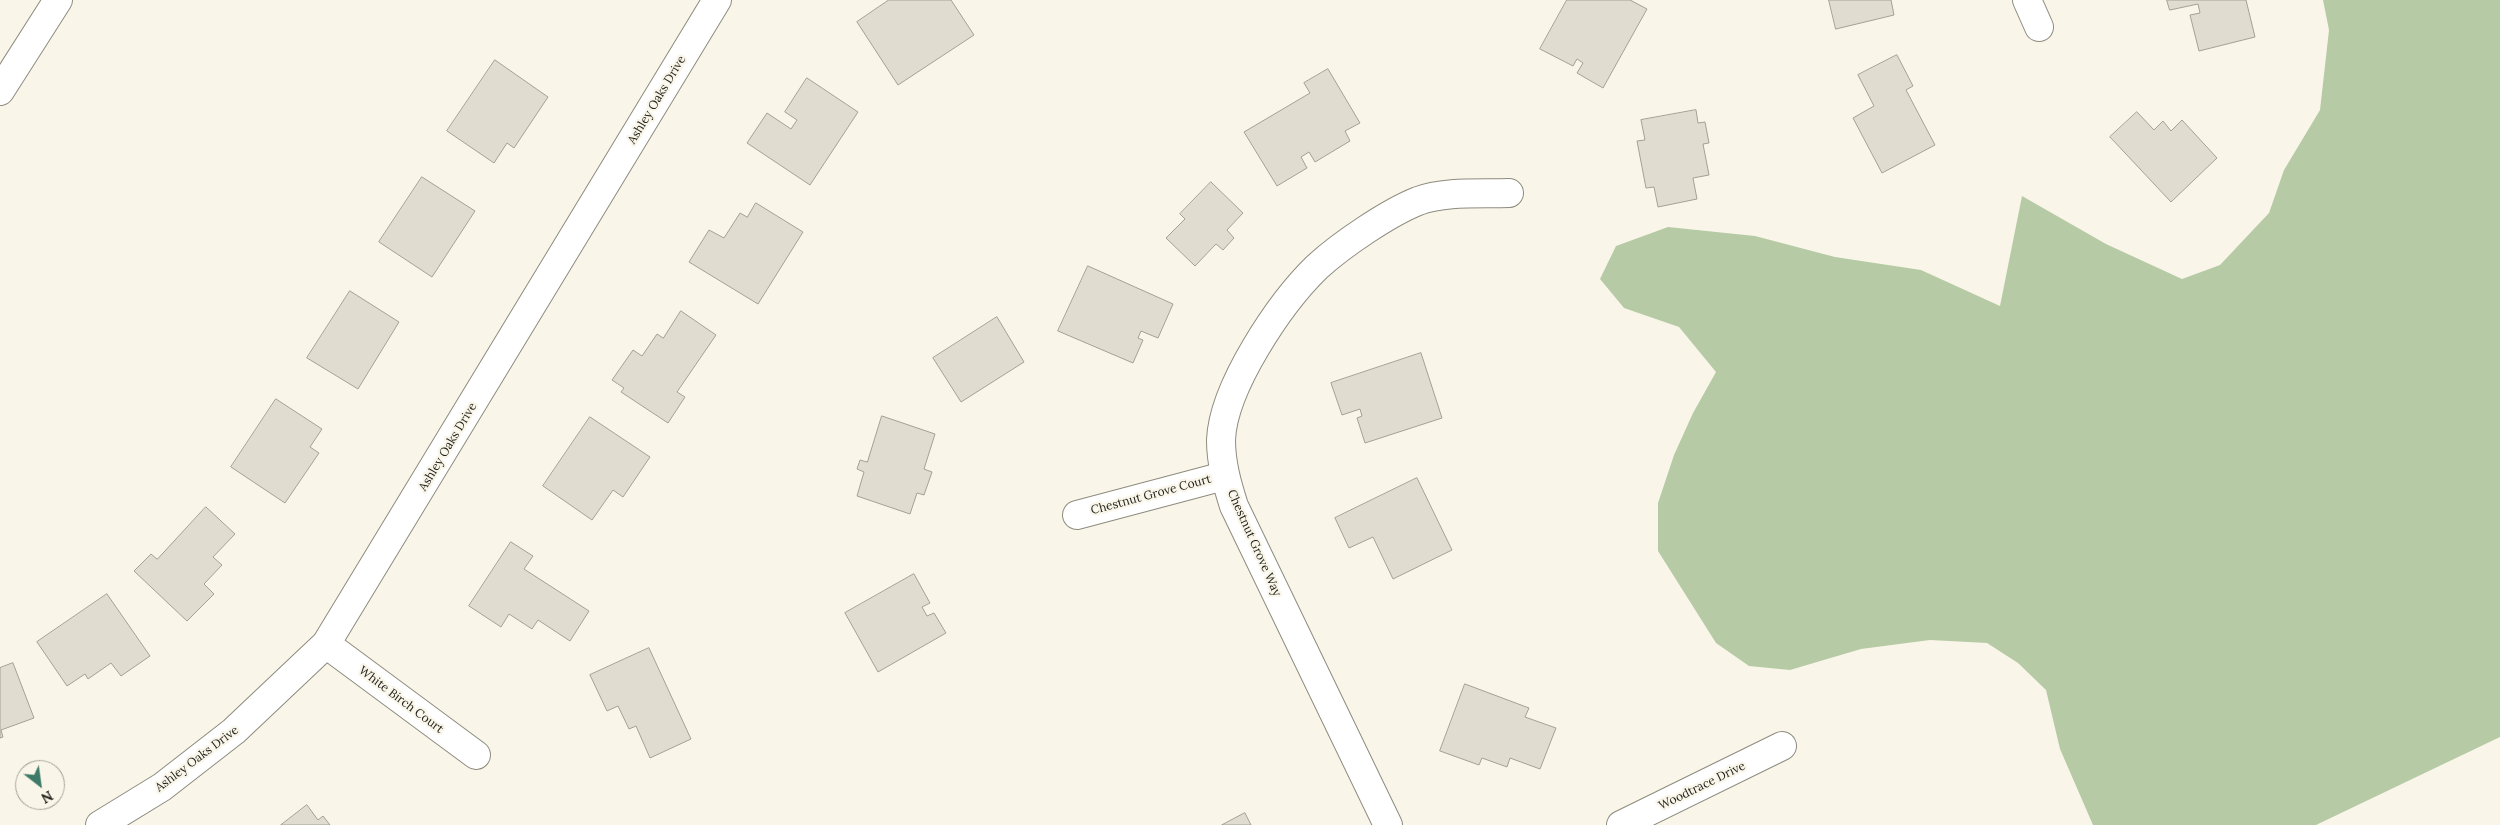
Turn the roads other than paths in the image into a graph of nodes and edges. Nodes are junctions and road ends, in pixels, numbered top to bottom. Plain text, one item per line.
1 (58, 0) edge
2 (717, 0) edge
3 (2027, 0) edge
4 (2039, 26) dead end
5 (0, 91) edge
6 (1508, 193) dead end
7 (1224, 476) junction
8 (1077, 515) dead end
9 (326, 644) junction
10 (1782, 746) dead end
11 (476, 755) dead end
12 (100, 825) edge
13 (1388, 825) edge
14 (1621, 825) edge

1 - 5 street
2 - 9 street, Ashley Oaks Drive
3 - 4 street
6 - 7 street, Chestnut Grove Way
7 - 8 street, Chestnut Grove Court
7 - 13 street, Chestnut Grove Way
9 - 11 street, White Birch Court
9 - 12 street, Ashley Oaks Drive
10 - 14 street, Woodtrace Drive

